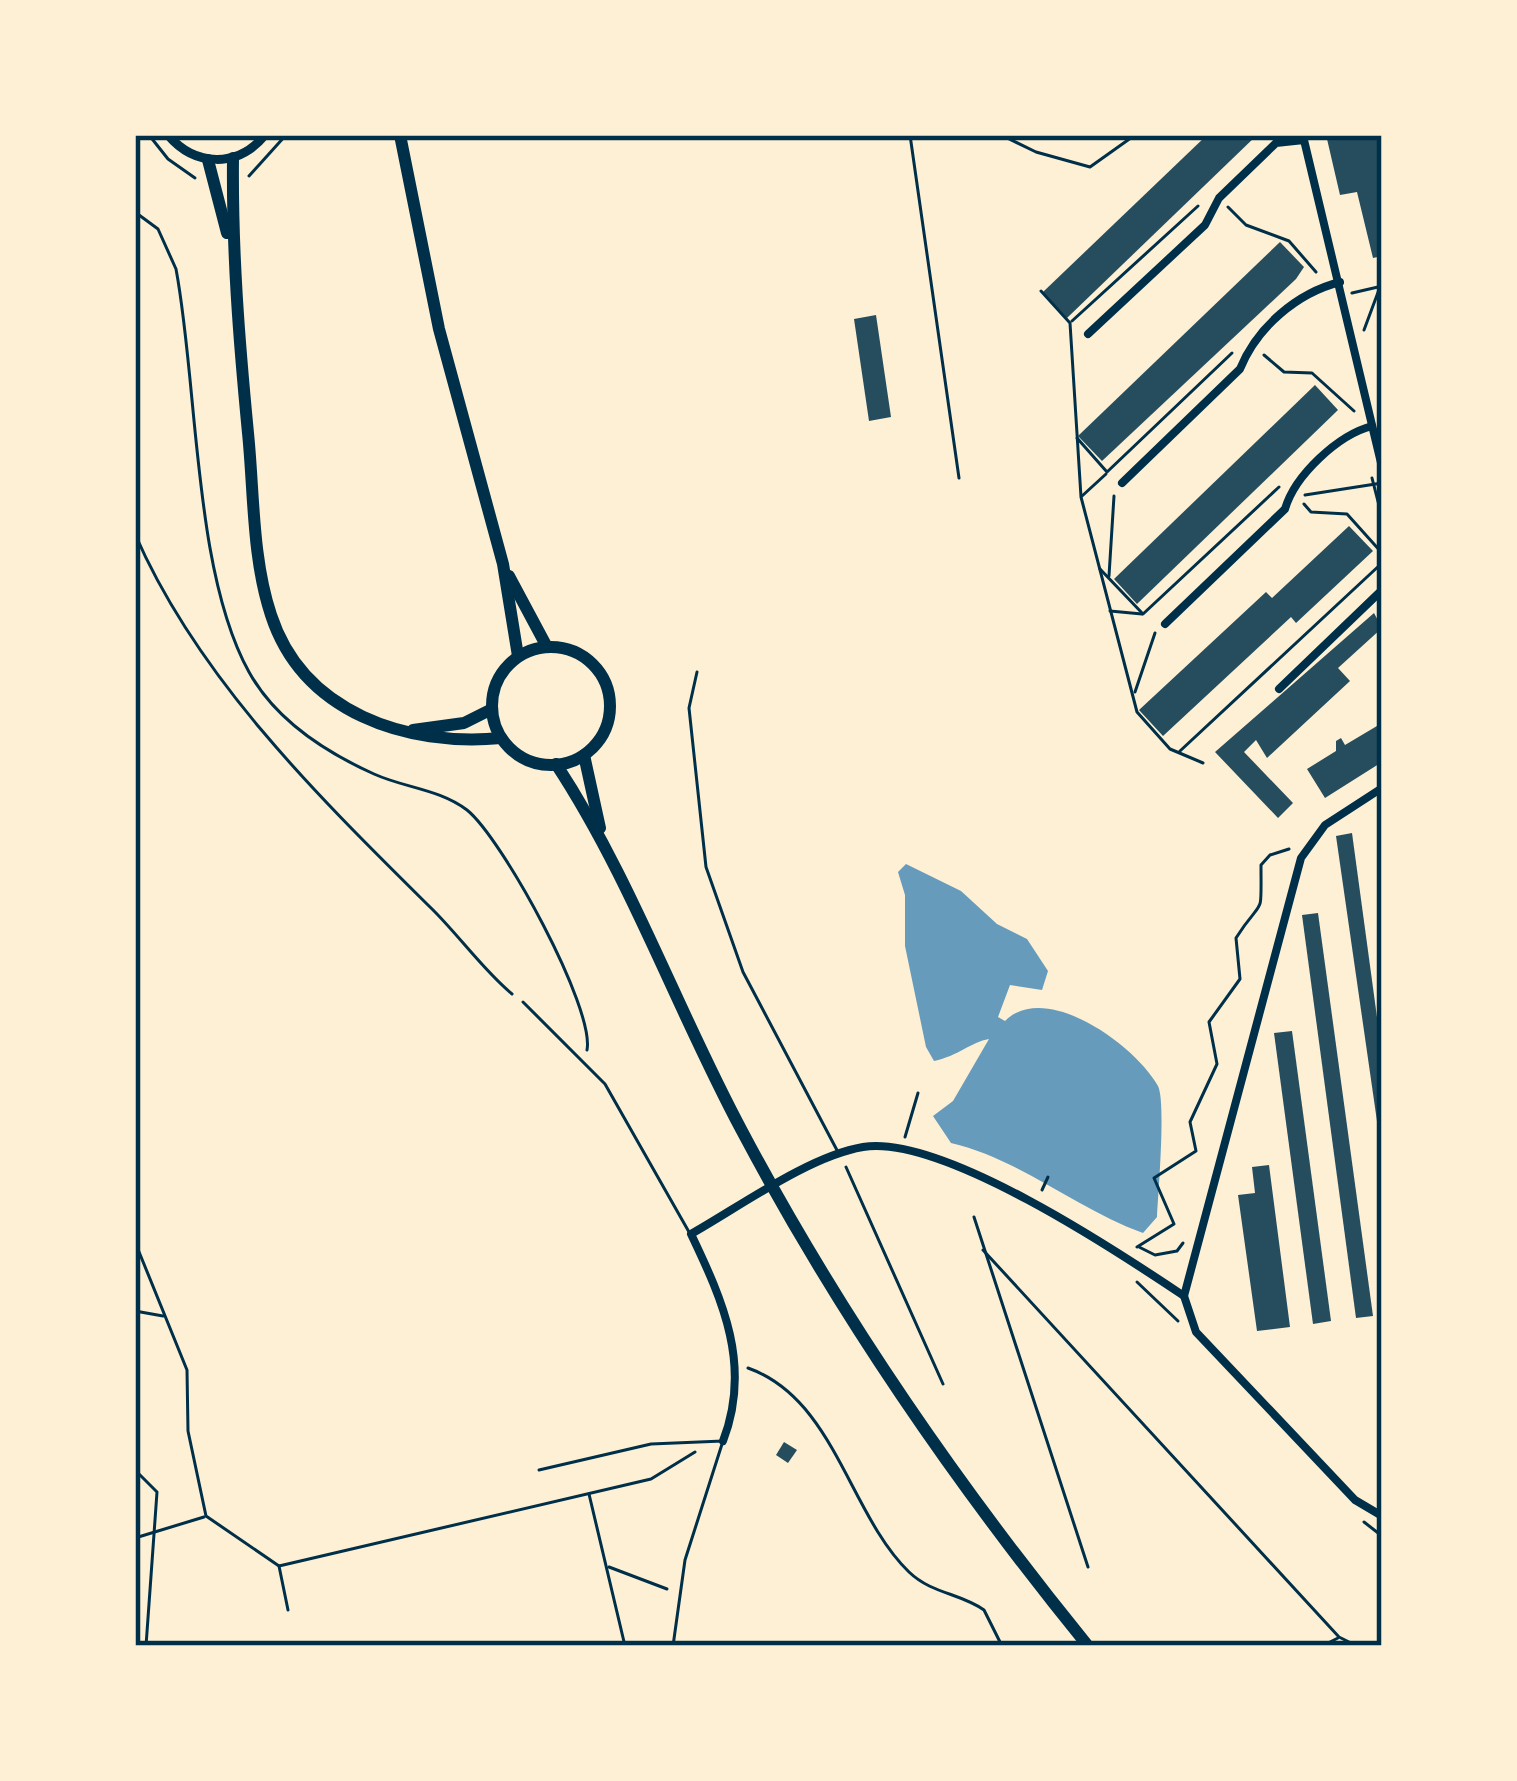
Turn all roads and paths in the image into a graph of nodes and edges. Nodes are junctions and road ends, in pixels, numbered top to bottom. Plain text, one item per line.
1 (149, 135) edge
2 (168, 135) edge
3 (265, 135) edge
4 (286, 135) edge
5 (400, 135) edge
6 (910, 135) edge
7 (1001, 135) edge
8 (1135, 135) edge
9 (233, 158) junction
10 (208, 160) junction
11 (243, 184) dead end
12 (201, 185) dead end
13 (1219, 198) junction
14 (1198, 207) dead end
15 (135, 212) edge
16 (230, 245) junction
17 (1316, 272) junction
18 (1309, 280) dead end
19 (1340, 282) junction
20 (1324, 286) junction
21 (1041, 292) dead end
22 (1070, 323) junction
23 (1088, 334) dead end
24 (1250, 344) junction
25 (1352, 398) dead end
26 (1353, 410) junction
27 (1348, 420) dead end
28 (1372, 426) junction
29 (1075, 435) junction
30 (1382, 467) edge
31 (1107, 472) junction
32 (959, 478) dead end
33 (1122, 483) joint
34 (1382, 483) edge
35 (1291, 489) junction
36 (1081, 497) junction
37 (136, 537) edge
38 (135, 548) edge
39 (1382, 553) edge
40 (1382, 563) edge
41 (503, 564) junction
42 (1099, 568) junction
43 (1108, 578) junction
44 (1382, 590) edge
45 (1110, 611) junction
46 (1143, 614) junction
47 (1165, 624) joint
48 (547, 646) junction
49 (518, 656) junction
50 (697, 672) dead end
51 (1279, 689) dead end
52 (1133, 698) junction
53 (492, 709) junction
54 (404, 731) junction
55 (501, 738) junction
56 (1179, 752) junction
57 (584, 754) junction
58 (556, 764) junction
59 (1204, 764) dead end
60 (1382, 788) edge
61 (601, 836) junction
62 (1296, 847) dead end
63 (523, 1002) joint
64 (583, 1057) junction
65 (918, 1093) dead end
66 (903, 1149) junction
67 (840, 1154) junction
68 (1048, 1178) dead end
69 (1039, 1197) dead end
70 (974, 1217) dead end
71 (691, 1234) junction
72 (135, 1242) edge
73 (1137, 1246) dead end
74 (983, 1250) junction
75 (1184, 1296) junction
76 (135, 1311) edge
77 (166, 1316) junction
78 (735, 1364) junction
79 (943, 1384) dead end
80 (723, 1441) junction
81 (705, 1442) junction
82 (135, 1470) edge
83 (538, 1470) dead end
84 (588, 1492) junction
85 (206, 1516) junction
86 (1382, 1516) edge
87 (155, 1532) junction
88 (135, 1538) edge
89 (606, 1566) junction
90 (279, 1567) junction
91 (1088, 1567) dead end
92 (680, 1594) junction
93 (288, 1610) dead end
94 (1339, 1637) junction
95 (146, 1646) edge
96 (625, 1646) edge
97 (674, 1646) edge
98 (1002, 1646) edge
99 (1088, 1646) edge
100 (1322, 1646) edge
101 (1357, 1646) edge

1 - 12 path
2 - 10 street
3 - 9 street
4 - 11 path
5 - 41 main road
6 - 32 lane
7 - 8 path
9 - 10 street
9 - 16 main road
10 - 16 main road
13 - 17 path
13 - 19 street
13 - 23 street
14 - 22 path
15 - 64 path
16 - 54 main road
17 - 18 path
17 - 20 path
19 - 20 street
19 - 28 street
20 - 24 street
21 - 22 path
22 - 29 path
24 - 26 path
24 - 31 path
24 - 33 street
25 - 26 path
26 - 27 path
28 - 30 street
28 - 35 street
29 - 31 path
29 - 36 path
31 - 36 path
33 - 43 path
34 - 39 path
35 - 46 path
35 - 47 street
36 - 42 path
37 - 38 path
37 - 63 path
40 - 56 path
41 - 48 main road
41 - 49 main road
42 - 43 path
42 - 45 path
43 - 46 path
44 - 51 street
45 - 46 path
45 - 52 path
47 - 52 path
48 - 49 main road
48 - 57 main road
49 - 53 main road
50 - 67 lane
52 - 56 path
53 - 54 main road
53 - 55 main road
54 - 55 main road
55 - 58 main road
56 - 59 path
57 - 58 main road
57 - 61 main road
58 - 61 main road
60 - 75 street
61 - 99 main road
62 - 73 path
63 - 64 lane
64 - 71 lane
65 - 66 path
66 - 67 street
66 - 75 street
67 - 71 street
67 - 79 path
68 - 69 path
70 - 74 path
71 - 78 street
72 - 77 path
74 - 91 path
74 - 94 path
75 - 86 street
76 - 77 path
77 - 85 path
78 - 80 street
78 - 98 path
80 - 81 lane
80 - 92 lane
81 - 83 lane
81 - 84 path
82 - 87 path
84 - 89 path
84 - 90 path
85 - 87 path
85 - 90 path
87 - 88 path
87 - 95 path
89 - 92 path
89 - 96 path
90 - 93 path
92 - 97 lane
94 - 100 path
94 - 101 path

